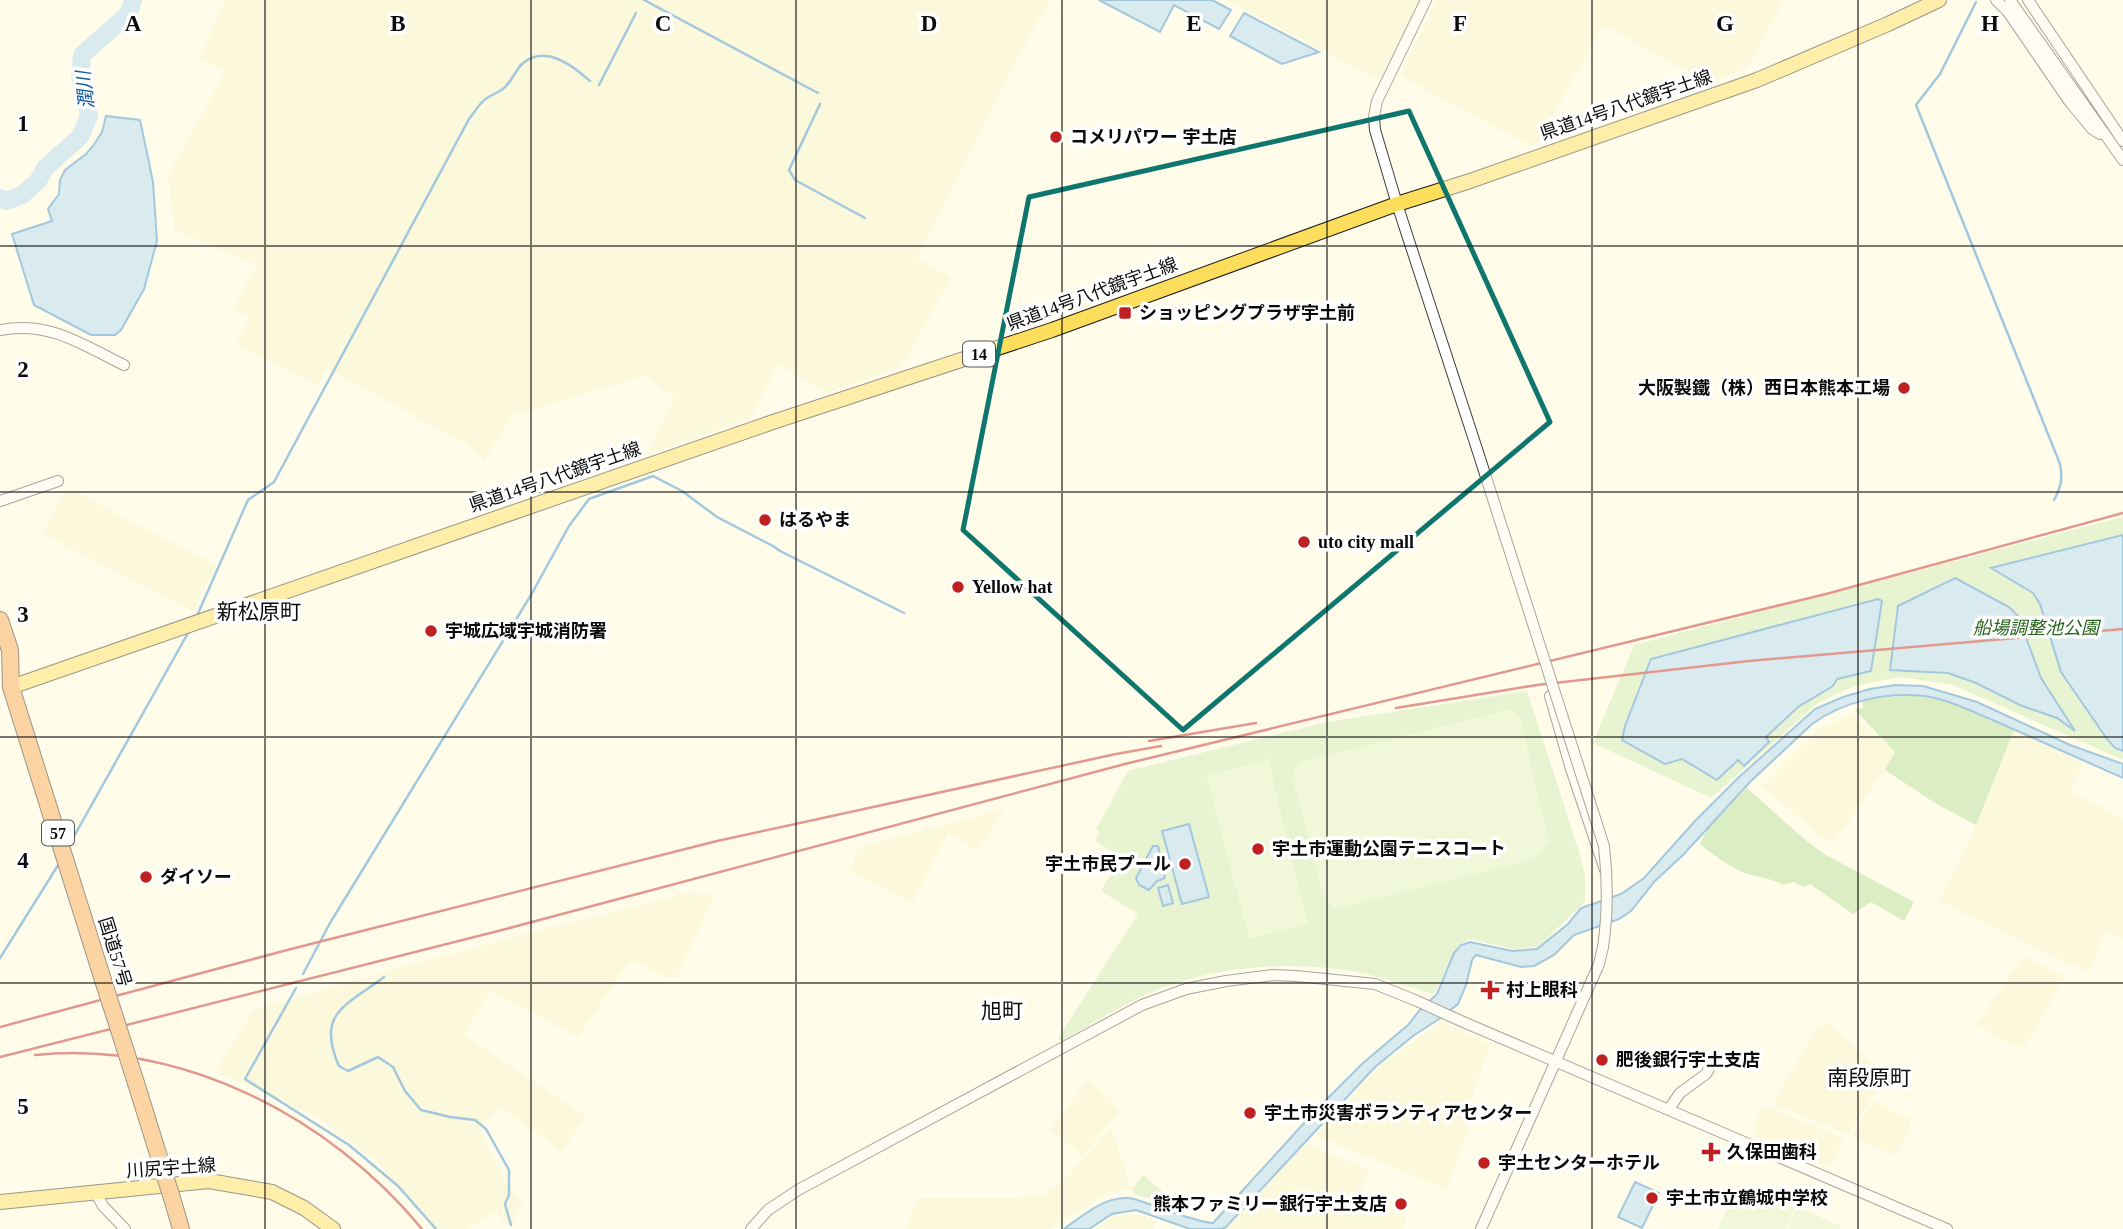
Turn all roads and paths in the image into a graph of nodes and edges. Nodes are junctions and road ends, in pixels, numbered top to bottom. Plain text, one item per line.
1 (1426, 0) edge
2 (1939, 0) edge
3 (1996, 0) edge
4 (2010, 0) edge
5 (2028, 0) edge
6 (2109, 140) junction
7 (2123, 141) edge
8 (2123, 160) edge
9 (1397, 204) junction
10 (0, 330) edge
11 (124, 365) dead end
12 (58, 481) dead end
13 (0, 501) edge
14 (0, 620) edge
15 (0, 674) edge
16 (4, 690) edge
17 (1550, 696) dead end
18 (1608, 876) junction
19 (1557, 1061) junction
20 (1709, 1069) dead end
21 (1669, 1109) junction
22 (95, 1192) junction
23 (0, 1202) edge
24 (125, 1229) edge
25 (181, 1229) edge
26 (333, 1229) edge
27 (751, 1229) edge
28 (1481, 1229) edge
29 (1947, 1229) edge

1 - 9 street
2 - 9 main road, 県道14号八代鏡宇土線 / 14
3 - 6 street
4 - 6 street
5 - 7 street
6 - 8 street
9 - 16 main road, 県道14号八代鏡宇土線 / 14
9 - 18 street, bridge
10 - 11 street
12 - 13 street
14 - 16 highway
15 - 16 highway
16 - 25 highway, 国道57号 / 57, bridge
17 - 18 street
18 - 19 street, bridge
19 - 21 street
19 - 27 street
19 - 28 street
20 - 21 street
21 - 29 street
22 - 23 main road, 川尻宇土線
22 - 24 street
22 - 26 main road, 川尻宇土線

